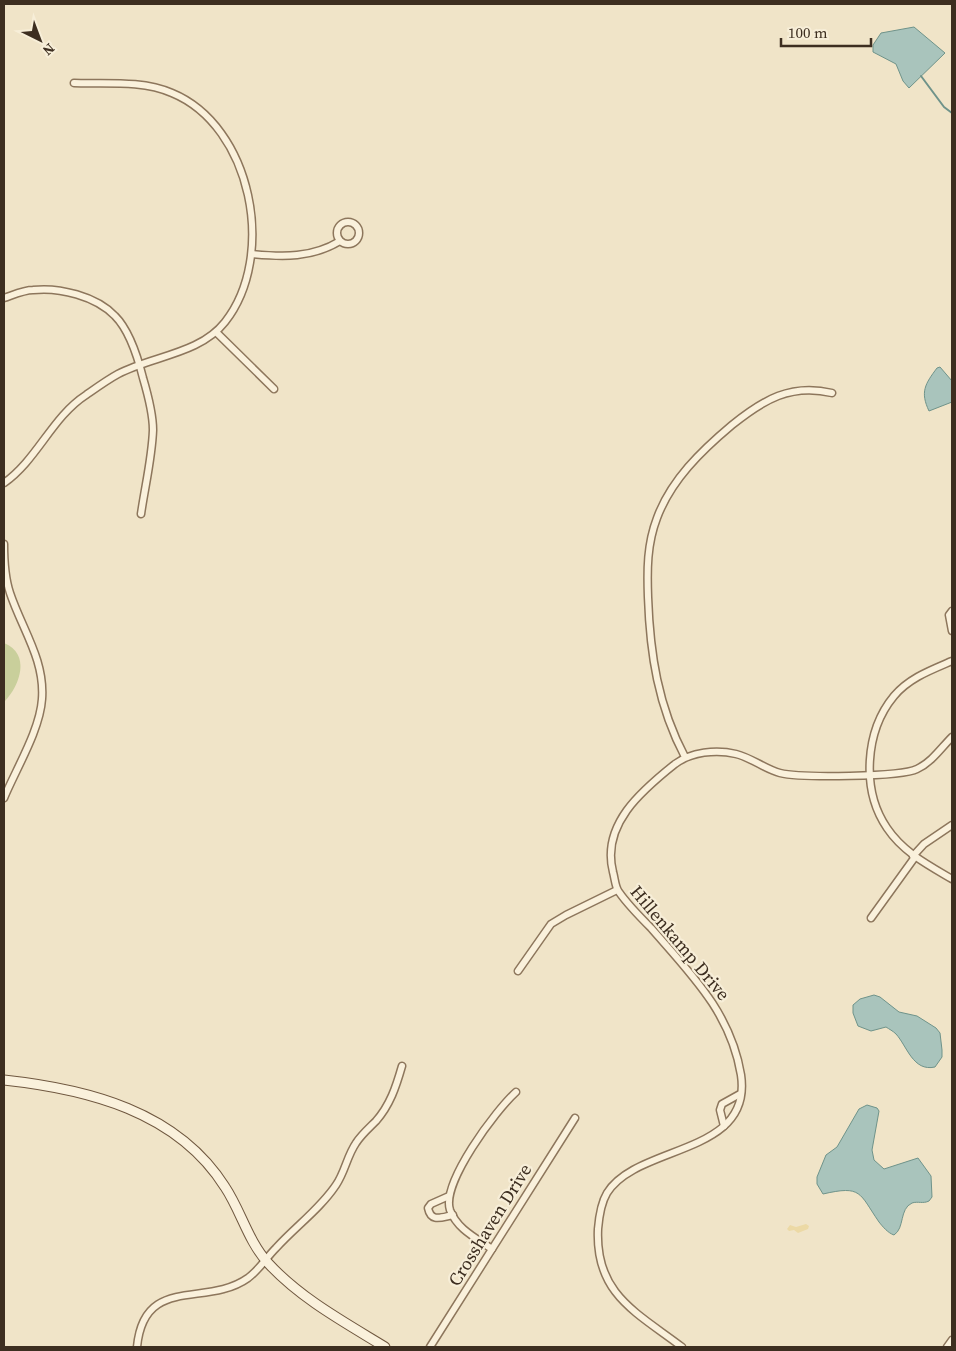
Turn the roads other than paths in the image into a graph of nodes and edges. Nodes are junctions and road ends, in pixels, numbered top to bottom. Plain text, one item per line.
1 (74, 83) dead end
2 (340, 241) dead end
3 (252, 254) junction
4 (4, 298) edge
5 (216, 332) junction
6 (140, 366) junction
7 (274, 389) dead end
8 (832, 392) dead end
9 (4, 483) edge
10 (141, 514) dead end
11 (4, 544) edge
12 (952, 611) edge
13 (952, 630) edge
14 (952, 661) edge
15 (952, 737) edge
16 (685, 758) junction
17 (870, 774) junction
18 (4, 798) edge
19 (952, 825) edge
20 (914, 856) junction
21 (952, 879) edge
22 (617, 890) junction
23 (871, 918) dead end
24 (518, 971) dead end
25 (402, 1066) dead end
26 (4, 1080) edge
27 (516, 1092) dead end
28 (740, 1094) junction
29 (575, 1118) dead end
30 (724, 1126) junction
31 (449, 1196) junction
32 (453, 1215) junction
33 (492, 1249) junction
34 (266, 1262) junction
35 (952, 1340) edge
36 (137, 1347) edge
37 (385, 1347) edge
38 (430, 1347) edge
39 (682, 1347) edge
40 (946, 1347) edge

1 - 3 street
2 - 3 street
3 - 5 street
4 - 6 street
5 - 6 street
5 - 7 street
6 - 9 street
6 - 10 street
8 - 16 street
11 - 18 street
12 - 13 street
14 - 17 street
15 - 17 street, Hillenkamp Drive
16 - 17 street, Hillenkamp Drive
16 - 22 street, Hillenkamp Drive
17 - 20 street
19 - 20 street
20 - 21 street
20 - 23 street
22 - 24 street
22 - 28 street, Hillenkamp Drive
25 - 34 street
26 - 34 street
27 - 31 street
28 - 30 street, Hillenkamp Drive
28 - 30 street
29 - 33 street, Crosshaven Drive
30 - 39 street, Hillenkamp Drive
31 - 32 street
31 - 32 street
32 - 33 street
33 - 38 street, Crosshaven Drive
34 - 36 street
34 - 37 street
35 - 40 street

